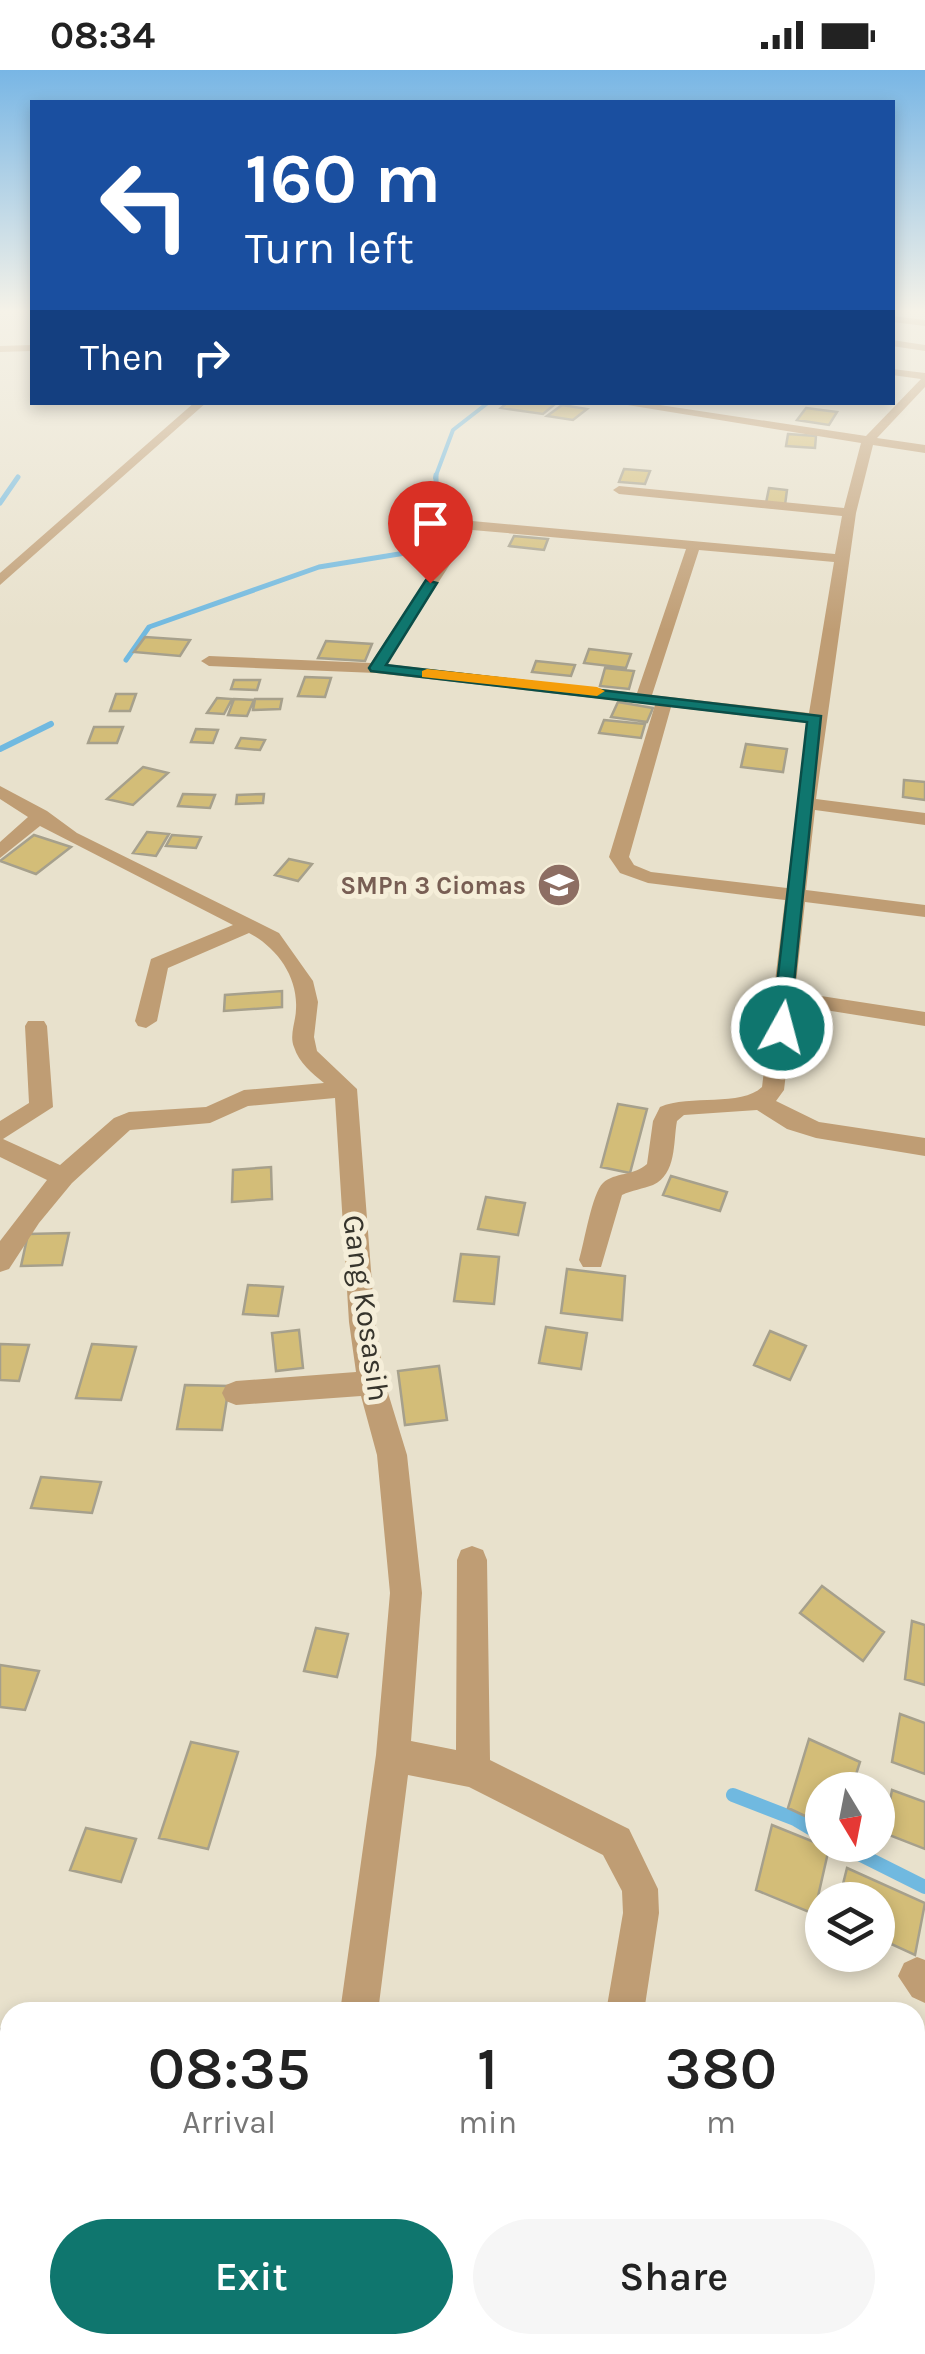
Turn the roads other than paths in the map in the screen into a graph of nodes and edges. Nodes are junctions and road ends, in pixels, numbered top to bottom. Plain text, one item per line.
1 (186, 417) edge
2 (722, 417) edge
3 (894, 417) edge
4 (868, 441) junction
5 (925, 449) edge
6 (619, 490) dead end
7 (849, 513) junction
8 (694, 545) junction
9 (842, 559) junction
10 (0, 581) edge
11 (208, 661) dead end
12 (376, 668) junction
13 (644, 696) junction
14 (665, 699) junction
15 (816, 719) junction
16 (0, 791) edge
17 (805, 803) junction
18 (40, 816) junction
19 (925, 819) edge
20 (0, 852) edge
21 (795, 894) junction
22 (925, 912) edge
23 (251, 924) junction
24 (786, 997) junction
25 (925, 1019) edge
26 (146, 1021) dead end
27 (36, 1026) dead end
28 (346, 1089) junction
29 (760, 1101) junction
30 (0, 1132) edge
31 (0, 1147) edge
32 (925, 1147) edge
33 (63, 1177) junction
34 (592, 1260) dead end
35 (0, 1262) edge
36 (370, 1383) junction
37 (236, 1393) dead end
38 (472, 1560) dead end
39 (393, 1755) junction
40 (473, 1770) junction
41 (360, 2002) edge
42 (627, 2002) edge

1 - 10 street
2 - 4 street
3 - 4 street
4 - 5 street
4 - 7 street
6 - 7 street
7 - 9 street
8 - 9 street
8 - 12 street
8 - 13 street
9 - 15 street
11 - 12 street
12 - 13 street
13 - 14 street
14 - 15 street
14 - 21 street
15 - 17 street
16 - 18 street
17 - 19 street
17 - 21 street
18 - 20 street
18 - 23 street
21 - 22 street
21 - 24 street
23 - 26 street
23 - 28 street
24 - 25 street
24 - 29 street
27 - 30 street
28 - 33 street
28 - 36 street, Gang Kosasih
29 - 32 street
29 - 34 street
31 - 33 street
33 - 35 street
36 - 37 street
36 - 39 street, Gang Kosasih
38 - 40 street
39 - 40 street
39 - 41 street, Gang Kosasih
40 - 42 street

